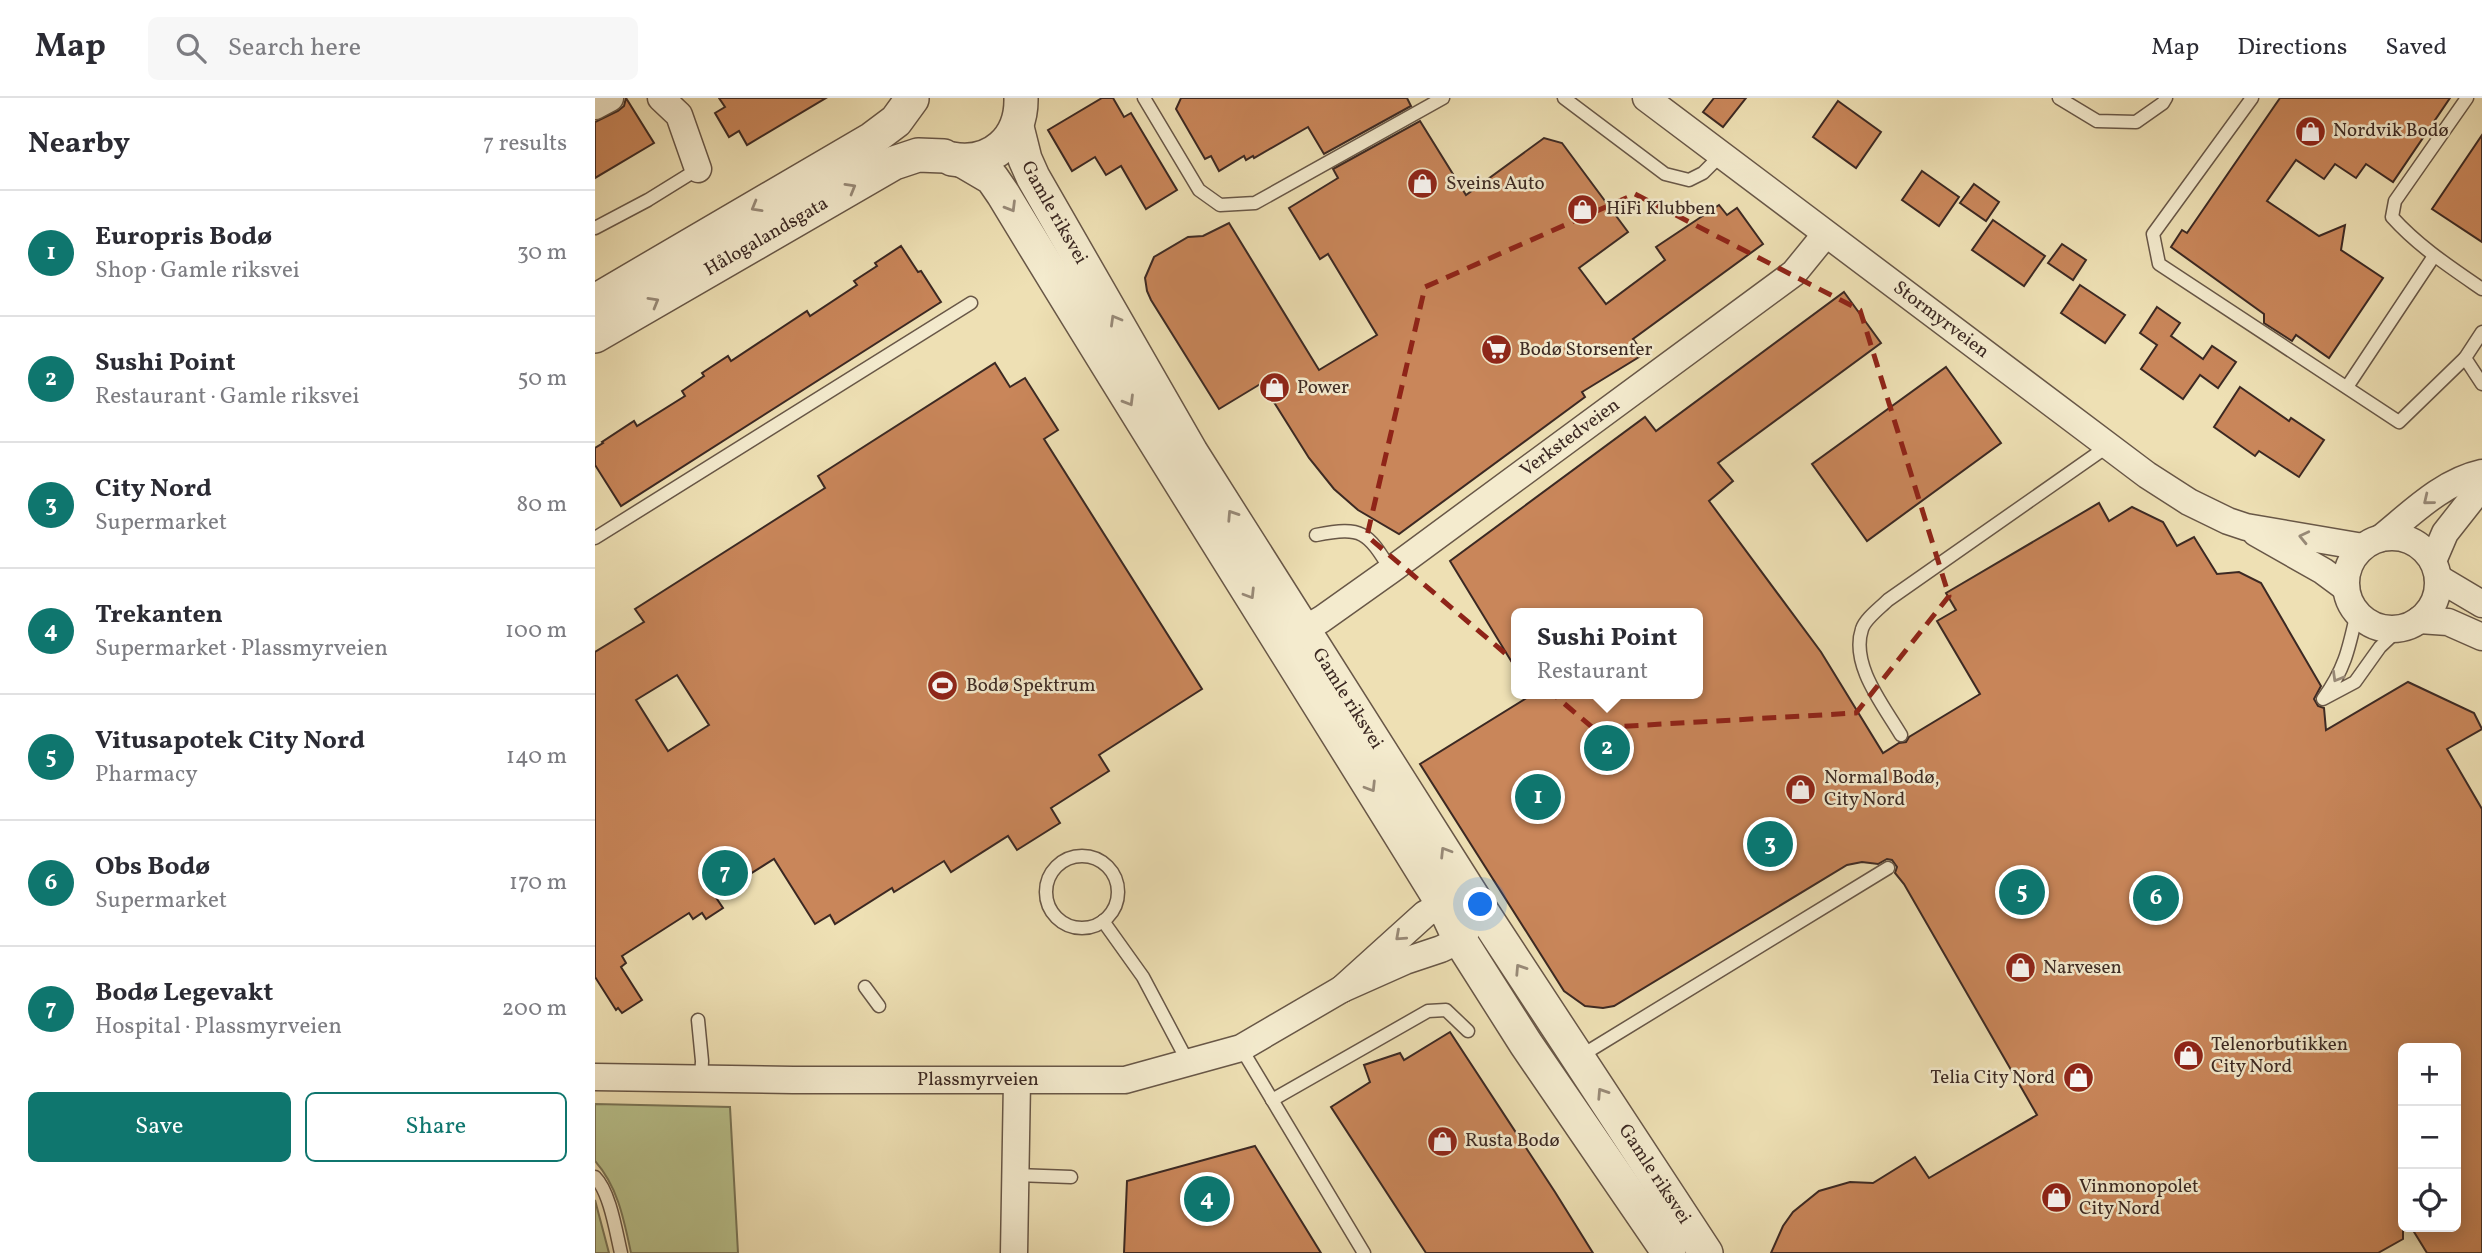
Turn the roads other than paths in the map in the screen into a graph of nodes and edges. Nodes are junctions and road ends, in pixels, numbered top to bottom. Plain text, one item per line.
1 (610, 98) edge
2 (661, 98) edge
3 (1144, 98) edge
4 (1443, 98) edge
5 (1564, 98) edge
6 (1646, 98) edge
7 (2059, 98) edge
8 (2166, 98) edge
9 (2252, 98) edge
10 (2467, 98) edge
11 (912, 99) edge
12 (595, 106) edge
13 (1022, 108) edge
14 (1721, 155) junction
15 (954, 159) junction
16 (698, 169) joint
17 (595, 228) edge
18 (1825, 235) junction
19 (2434, 256) junction
20 (2482, 289) edge
21 (595, 301) edge
22 (971, 303) dead end
23 (2482, 332) edge
24 (595, 337) edge
25 (2465, 358) junction
26 (2482, 384) edge
27 (2347, 387) junction
28 (2108, 446) junction
29 (2482, 474) edge
30 (2482, 486) edge
31 (2246, 527) junction
32 (1316, 535) dead end
33 (595, 538) edge
34 (2372, 543) junction
35 (1391, 570) junction
36 (2436, 570) junction
37 (2346, 588) junction
38 (2482, 604) edge
39 (2357, 612) junction
40 (2409, 624) junction
41 (1305, 629) junction
42 (2482, 637) edge
43 (1901, 735) dead end
44 (1888, 868) dead end
45 (1443, 904) junction
46 (1481, 910) junction
47 (1103, 921) junction
48 (1460, 940) junction
49 (866, 987) dead end
50 (1342, 989) junction
51 (879, 1006) dead end
52 (698, 1020) dead end
53 (1468, 1031) dead end
54 (1241, 1048) junction
55 (1579, 1057) junction
56 (1188, 1062) junction
57 (595, 1077) edge
58 (701, 1079) junction
59 (1017, 1081) junction
60 (1272, 1100) junction
61 (1016, 1175) junction
62 (595, 1177) edge
63 (1071, 1177) dead end
64 (621, 1253) edge
65 (1014, 1253) edge
66 (1364, 1253) edge
67 (1669, 1253) edge
68 (1706, 1253) edge

1 - 12 street
2 - 16 street
3 - 4 lane
5 - 14 lane
6 - 14 street, Stormyrveien
7 - 8 lane
9 - 27 lane
10 - 19 lane
11 - 15 street, Hålogalandsgata
11 -> 21 street, Hålogalandsgata
13 - 15 street, Hålogalandsgata
41 -> 13 street, Gamle riksvei
14 - 18 street, Stormyrveien
24 -> 15 street, Hålogalandsgata
15 -> 45 street, Gamle riksvei
16 - 17 lane
18 - 28 street, Stormyrveien
18 - 35 street, Verkstedveien
19 - 20 lane
19 - 27 lane
22 - 33 lane
23 - 25 lane
25 - 26 lane
25 - 27 lane
28 - 31 street, Stormyrveien
28 - 43 lane
29 -> 34 street
30 - 36 street
34 -> 31 street, Stormyrveien
31 - 37 street, Stormyrveien
32 - 35 lane
34 - 36 street
34 - 37 street
35 - 41 street, Verkstedveien
36 - 38 street
36 - 40 street
37 - 39 street
39 - 40 street
39 -> 40 lane
40 - 42 street
46 -> 41 street, Gamle riksvei
44 - 55 lane
45 - 46 street
45 - 48 street, Gamle riksvei
45 -> 50 street, Plassmyrveien
46 - 48 street
55 -> 46 street, Gamle riksvei
47 - 47 lane
47 - 56 lane
48 - 50 street, Plassmyrveien
48 - 67 street, Gamle riksvei
49 - 51 lane
50 - 54 street, Plassmyrveien
52 - 58 lane
53 - 60 lane
54 - 56 street, Plassmyrveien
54 - 60 lane
68 -> 55 street, Gamle riksvei
56 - 59 street, Plassmyrveien
57 - 58 street, Plassmyrveien
58 - 59 street, Plassmyrveien
59 - 61 street
60 - 66 lane
61 - 63 lane
61 - 65 street
62 - 64 lane

